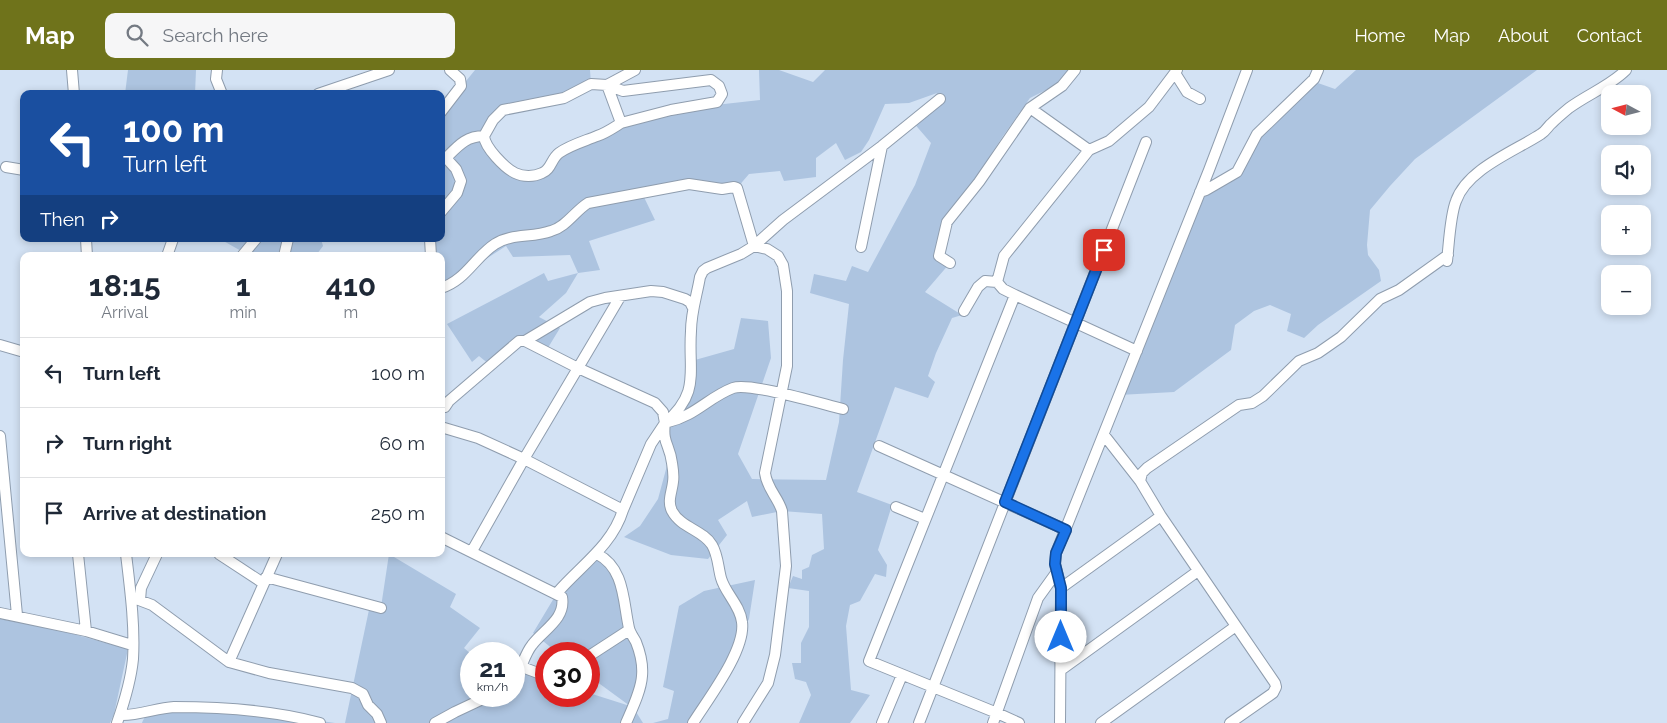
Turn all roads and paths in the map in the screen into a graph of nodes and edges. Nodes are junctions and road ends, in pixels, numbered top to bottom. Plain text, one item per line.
1 (72, 70) edge
2 (217, 70) edge
3 (389, 70) edge
4 (450, 70) edge
5 (635, 70) edge
6 (1075, 70) edge
7 (1247, 70) edge
8 (1318, 70) edge
9 (1626, 70) edge
10 (1176, 71) edge
11 (607, 85) junction
12 (74, 90) edge
13 (220, 90) edge
14 (330, 90) edge
15 (940, 99) dead end
16 (1200, 99) dead end
17 (445, 107) edge
18 (1030, 108) junction
19 (621, 123) junction
20 (484, 136) junction
21 (1146, 142) dead end
22 (882, 146) junction
23 (1089, 150) junction
24 (445, 158) edge
25 (445, 160) edge
26 (6, 167) dead end
27 (20, 169) edge
28 (1200, 192) junction
29 (445, 207) edge
30 (254, 242) edge
31 (754, 246) junction
32 (861, 247) dead end
33 (245, 252) edge
34 (950, 263) dead end
35 (997, 282) junction
36 (445, 287) edge
37 (1015, 296) junction
38 (620, 297) junction
39 (694, 308) junction
40 (964, 311) dead end
41 (1076, 322) junction
42 (525, 341) junction
43 (0, 345) edge
44 (20, 351) edge
45 (1137, 351) junction
46 (578, 368) junction
47 (782, 394) junction
48 (445, 405) edge
49 (842, 409) dead end
50 (665, 423) junction
51 (445, 428) edge
52 (1104, 435) junction
53 (0, 436) edge
54 (879, 446) dead end
55 (524, 459) junction
56 (944, 474) junction
57 (1140, 481) junction
58 (1005, 502) junction
59 (896, 507) dead end
60 (623, 510) junction
61 (1161, 516) junction
62 (925, 519) junction
63 (1066, 530) junction
64 (445, 539) edge
65 (472, 551) junction
66 (597, 554) junction
67 (78, 557) edge
68 (127, 557) edge
69 (155, 557) edge
70 (224, 557) edge
71 (276, 557) edge
72 (1198, 571) junction
73 (1056, 573) junction
74 (265, 580) junction
75 (1061, 588) junction
76 (557, 593) junction
77 (136, 598) junction
78 (381, 608) dead end
79 (0, 613) edge
80 (17, 615) junction
81 (1236, 626) junction
82 (629, 630) junction
83 (86, 631) junction
84 (132, 645) junction
85 (600, 649) edge
86 (525, 661) edge
87 (229, 662) junction
88 (1061, 670) junction
89 (902, 675) junction
90 (933, 687) junction
91 (466, 707) edge
92 (997, 712) junction
93 (119, 719) edge
94 (320, 723) edge
95 (381, 723) edge
96 (436, 723) edge
97 (626, 723) edge
98 (693, 723) edge
99 (743, 723) edge
100 (882, 723) edge
101 (919, 723) edge
102 (993, 723) edge
103 (1019, 723) edge
104 (1060, 723) edge
105 (1101, 723) edge
106 (1230, 723) edge

1 - 12 street
2 - 13 street
3 - 14 street
4 - 17 street
5 - 11 street
6 - 18 street
7 - 28 street
8 - 28 street
9 - 57 street
10 - 16 street
10 - 23 street
11 - 19 street
11 - 19 street
11 - 20 street
15 - 22 street
18 - 23 street
18 - 34 street
19 - 20 street
20 - 24 street
21 - 41 street
22 - 31 street
22 - 32 street
23 - 35 street
25 - 29 street
26 - 27 street
28 - 45 street
30 - 33 street
31 - 36 street
31 - 39 street
31 - 47 street
35 - 37 street
35 - 40 street
37 - 41 street
37 - 56 street
38 - 39 street
38 - 42 street
38 - 46 street
39 - 50 street
41 - 45 street
41 - 58 street
42 - 46 street
42 - 48 street
43 - 44 street
45 - 52 street
46 - 50 street
46 - 55 street
47 - 49 street
47 - 50 street
47 - 99 street
50 - 60 street
50 - 98 street
51 - 55 street
52 - 57 street
52 - 63 street
53 - 80 street
54 - 56 street
55 - 60 street
55 - 65 street
56 - 58 street
56 - 62 street
57 - 61 street
58 - 63 street
58 - 90 street
59 - 62 street
60 - 66 street
61 - 72 street
61 - 75 street
62 - 89 street
63 - 73 street
64 - 65 street
65 - 76 street
66 - 76 street
66 - 82 street
67 - 83 street
68 - 77 street
69 - 77 street
70 - 74 street
71 - 74 street
72 - 81 street
72 - 88 street
73 - 75 street
73 - 92 street
74 - 78 street
74 - 87 street
75 - 88 street
76 - 86 street
77 - 84 street
77 - 87 street
79 - 80 street
80 - 83 street
81 - 105 street
81 - 106 street
82 - 85 street
82 - 97 street
83 - 84 street
84 - 93 street
87 - 95 street
88 - 104 street
89 - 90 street
89 - 100 street
90 - 92 street
90 - 101 street
91 - 96 street
92 - 102 street
92 - 103 street
93 - 94 street

